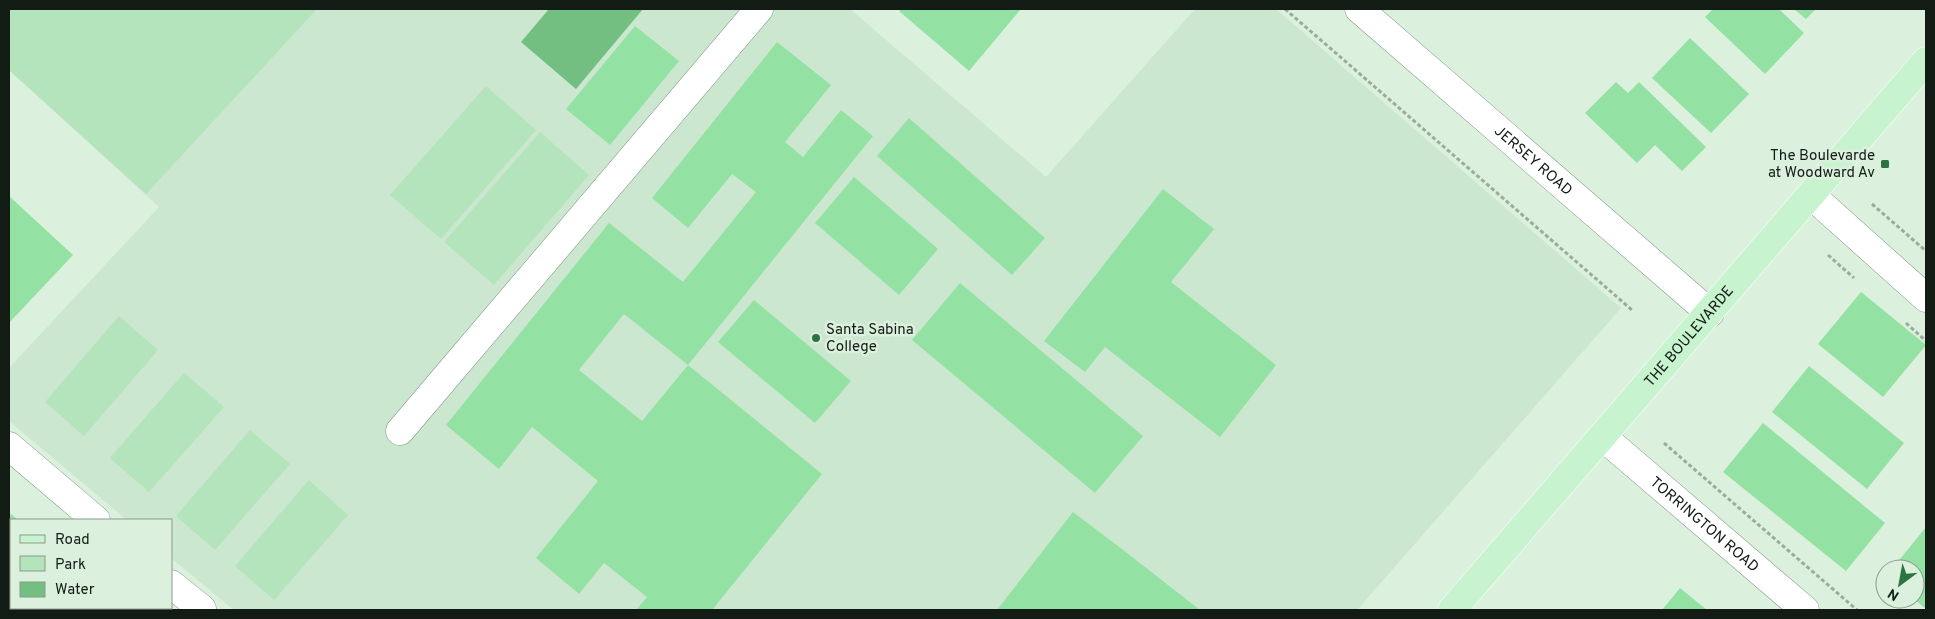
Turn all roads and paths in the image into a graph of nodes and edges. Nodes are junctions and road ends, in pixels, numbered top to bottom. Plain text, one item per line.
1 (759, 9) edge
2 (1285, 9) edge
3 (1359, 9) edge
4 (1926, 61) edge
5 (1811, 195) junction
6 (1872, 204) dead end
7 (1926, 252) edge
8 (1926, 298) edge
9 (1632, 310) dead end
10 (1710, 313) junction
11 (400, 431) dead end
12 (1603, 436) junction
13 (1664, 443) dead end
14 (9, 446) edge
15 (95, 519) edge
16 (172, 585) edge
17 (202, 609) edge
18 (1452, 610) edge
19 (1805, 610) edge
20 (1857, 610) edge

1 - 11 street
2 - 9 path
3 - 10 street, JERSEY ROAD
4 - 5 main road, THE BOULEVARDE
5 - 8 street
5 - 10 main road, THE BOULEVARDE
6 - 7 path
10 - 12 main road, THE BOULEVARDE
12 - 18 main road, THE BOULEVARDE
12 - 19 street, TORRINGTON ROAD
13 - 20 path
14 - 15 street
16 - 17 street

